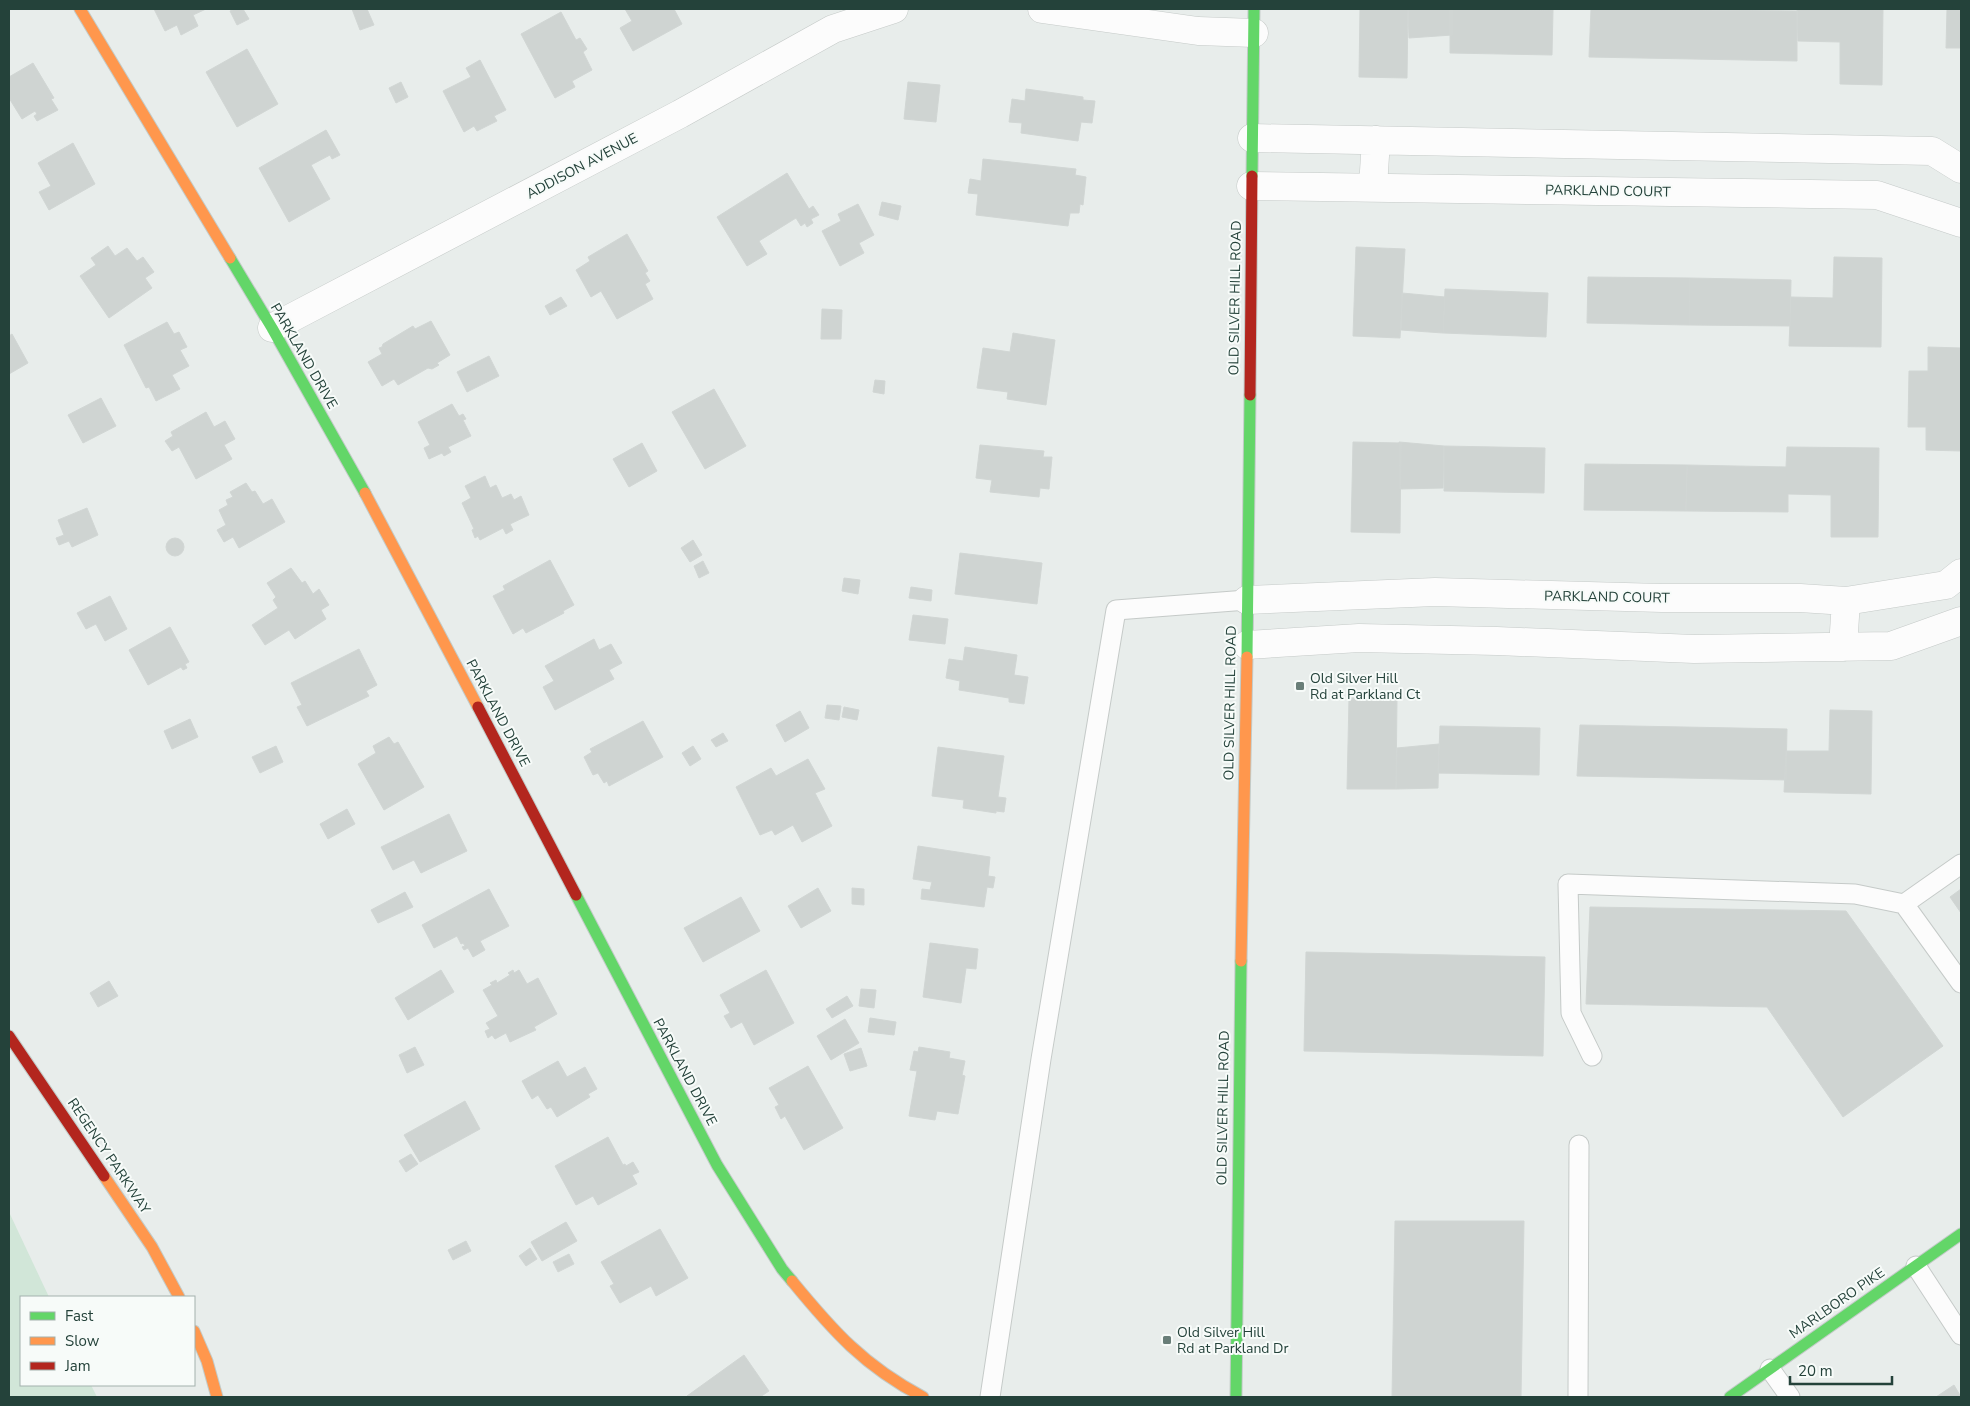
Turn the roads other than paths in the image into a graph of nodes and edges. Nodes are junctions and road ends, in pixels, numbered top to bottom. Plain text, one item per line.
1 (80, 9) edge
2 (894, 9) edge
3 (1042, 9) edge
4 (1254, 21) edge
5 (1252, 138) junction
6 (1376, 140) junction
7 (1961, 170) edge
8 (1251, 186) junction
9 (1373, 187) junction
10 (1961, 223) edge
11 (272, 328) junction
12 (1961, 573) edge
13 (1356, 595) junction
14 (1247, 600) junction
15 (1846, 601) junction
16 (1961, 621) edge
17 (1359, 638) junction
18 (1246, 645) junction
19 (1843, 647) junction
20 (1961, 864) edge
21 (1904, 904) junction
22 (1961, 983) edge
23 (9, 1036) edge
24 (1592, 1056) dead end
25 (1579, 1146) dead end
26 (1961, 1234) edge
27 (1916, 1266) junction
28 (178, 1296) edge
29 (195, 1333) edge
30 (1961, 1335) edge
31 (1770, 1369) junction
32 (1734, 1396) edge
33 (217, 1397) edge
34 (923, 1397) edge
35 (990, 1397) edge
36 (1236, 1397) edge
37 (1578, 1397) edge
38 (1790, 1397) edge

1 - 11 street, PARKLAND DRIVE
2 - 11 street, ADDISON AVENUE
3 - 4 street
4 - 5 street, OLD SILVER HILL ROAD
5 - 6 street
5 - 8 street, OLD SILVER HILL ROAD
6 - 7 street
6 - 9 street
8 - 9 street, PARKLAND COURT
8 - 14 street, OLD SILVER HILL ROAD
9 - 10 street, PARKLAND COURT
11 - 34 street, PARKLAND DRIVE
12 - 15 street, PARKLAND COURT
13 - 14 street, PARKLAND COURT
13 - 15 street, PARKLAND COURT
13 - 17 street
14 - 18 street, OLD SILVER HILL ROAD
14 - 35 lane
15 - 19 street
16 - 19 street
17 - 18 street
17 - 19 street
18 - 36 street, OLD SILVER HILL ROAD
20 - 21 lane
21 - 22 lane
21 - 24 lane
23 - 28 street, REGENCY PARKWAY
25 - 37 lane
26 - 27 street, MARLBORO PIKE
27 - 30 lane
27 - 31 street, MARLBORO PIKE
29 - 33 street
31 - 32 street, MARLBORO PIKE
31 - 38 lane

